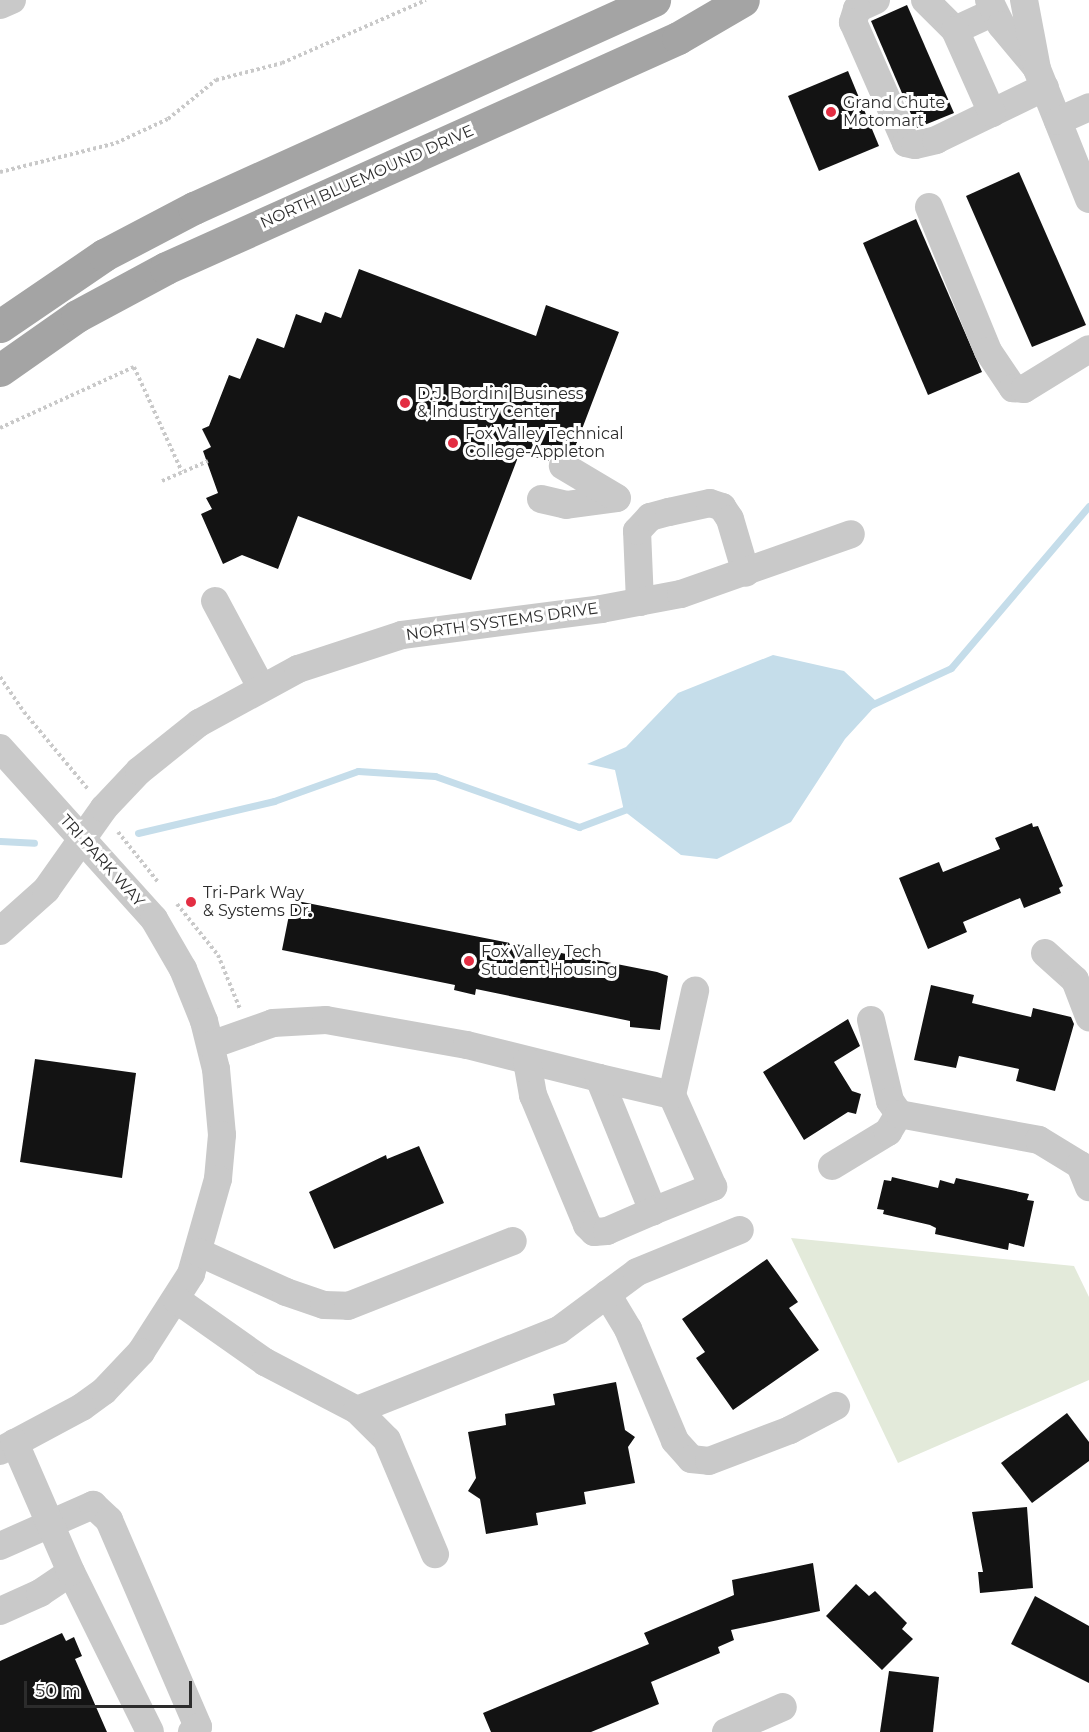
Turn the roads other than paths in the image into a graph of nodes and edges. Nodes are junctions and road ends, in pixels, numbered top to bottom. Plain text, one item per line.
1 (12, 0) edge
2 (654, 0) edge
3 (743, 0) edge
4 (876, 0) edge
5 (925, 0) edge
6 (1024, 0) edge
7 (0, 5) edge
8 (992, 6) edge
9 (955, 30) junction
10 (1041, 78) junction
11 (1089, 107) edge
12 (992, 113) junction
13 (1058, 121) junction
14 (1089, 199) edge
15 (929, 207) dead end
16 (0, 326) edge
17 (1089, 349) edge
18 (0, 370) edge
19 (563, 466) dead end
20 (617, 498) junction
21 (541, 499) dead end
22 (640, 524) junction
23 (852, 534) dead end
24 (746, 573) junction
25 (215, 601) dead end
26 (640, 602) junction
27 (261, 687) junction
28 (3, 747) edge
29 (84, 838) junction
30 (0, 931) edge
31 (1045, 953) dead end
32 (695, 991) dead end
33 (1089, 1017) edge
34 (871, 1020) dead end
35 (211, 1045) junction
36 (527, 1060) junction
37 (599, 1078) junction
38 (672, 1095) junction
39 (899, 1114) junction
40 (832, 1166) dead end
41 (1089, 1186) edge
42 (653, 1211) junction
43 (740, 1230) dead end
44 (513, 1240) dead end
45 (198, 1252) junction
46 (607, 1294) junction
47 (177, 1300) junction
48 (836, 1406) dead end
49 (357, 1410) junction
50 (5, 1446) edge
51 (52, 1522) junction
52 (0, 1546) edge
53 (435, 1554) dead end
54 (71, 1572) junction
55 (0, 1611) edge
56 (783, 1707) dead end
57 (150, 1732) edge
58 (192, 1732) edge
59 (726, 1732) edge

1 - 7 street
2 - 16 main road
3 - 18 main road, NORTH BLUEMOUND DRIVE
4 - 12 street
5 - 9 street
6 - 10 street
8 - 9 street
8 - 10 street
9 - 12 street
10 - 12 street
10 - 13 street
11 - 13 street
13 - 14 street
15 - 17 street
19 - 20 street
20 - 21 street
20 - 22 street
22 - 24 street
22 - 26 street
23 - 24 street, NORTH SYSTEMS DRIVE
24 - 26 street, NORTH SYSTEMS DRIVE
25 - 27 street
26 - 27 street, NORTH SYSTEMS DRIVE
27 - 29 street, NORTH SYSTEMS DRIVE
28 - 29 street, TRI PARK WAY
29 - 30 street, NORTH SYSTEMS DRIVE
29 - 35 street, TRI PARK WAY
31 - 33 street
32 - 38 street
34 - 39 street
35 - 36 street
35 - 45 street, TRI PARK WAY
36 - 37 street
36 - 42 street
37 - 38 street
37 - 42 street
38 - 42 street
39 - 40 street
39 - 41 street
43 - 46 street
44 - 45 street
45 - 47 street, TRI PARK WAY
46 - 48 street
46 - 49 street
47 - 49 street
47 - 50 street, TRI PARK WAY
49 - 53 street
50 - 51 street
51 - 52 street
51 - 54 street
51 - 58 street
54 - 55 street
54 - 57 street
56 - 59 street

